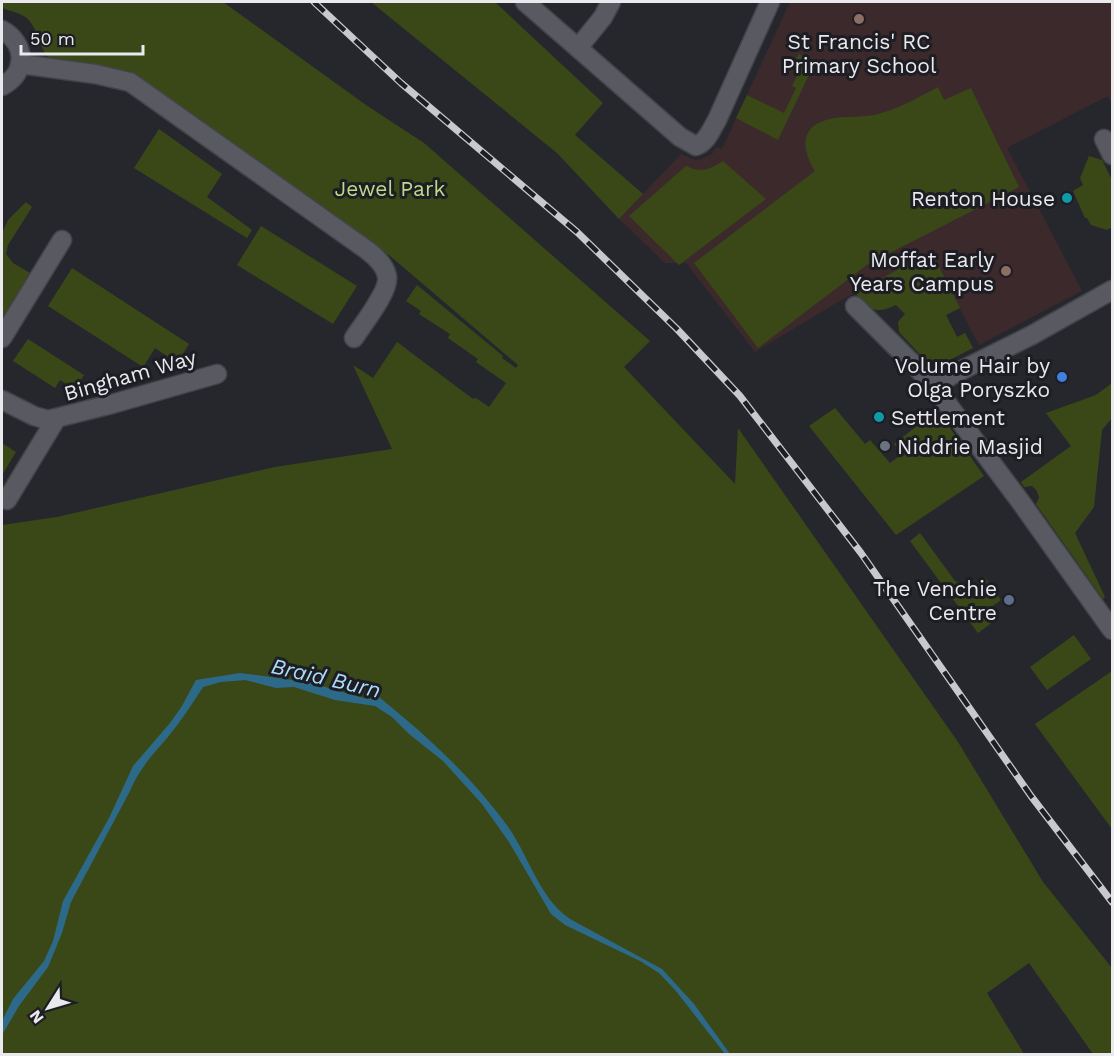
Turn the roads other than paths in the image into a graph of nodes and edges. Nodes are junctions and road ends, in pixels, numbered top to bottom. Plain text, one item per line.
1 (525, 2) edge
2 (611, 2) edge
3 (770, 2) edge
4 (2, 30) edge
5 (578, 48) junction
6 (20, 64) junction
7 (2, 86) edge
8 (62, 240) dead end
9 (1113, 290) edge
10 (855, 306) dead end
11 (2, 338) edge
12 (354, 338) dead end
13 (217, 374) dead end
14 (934, 387) junction
15 (2, 400) edge
16 (56, 419) junction
17 (7, 500) dead end
18 (1113, 630) edge

1 - 5 street
2 - 5 street
3 - 5 street
4 - 6 street
6 - 7 street
6 - 12 street
8 - 11 street
9 - 14 street
10 - 14 street
13 - 16 street, Bingham Way
14 - 18 street
15 - 16 street, Bingham Way
16 - 17 street, Bingham Way

